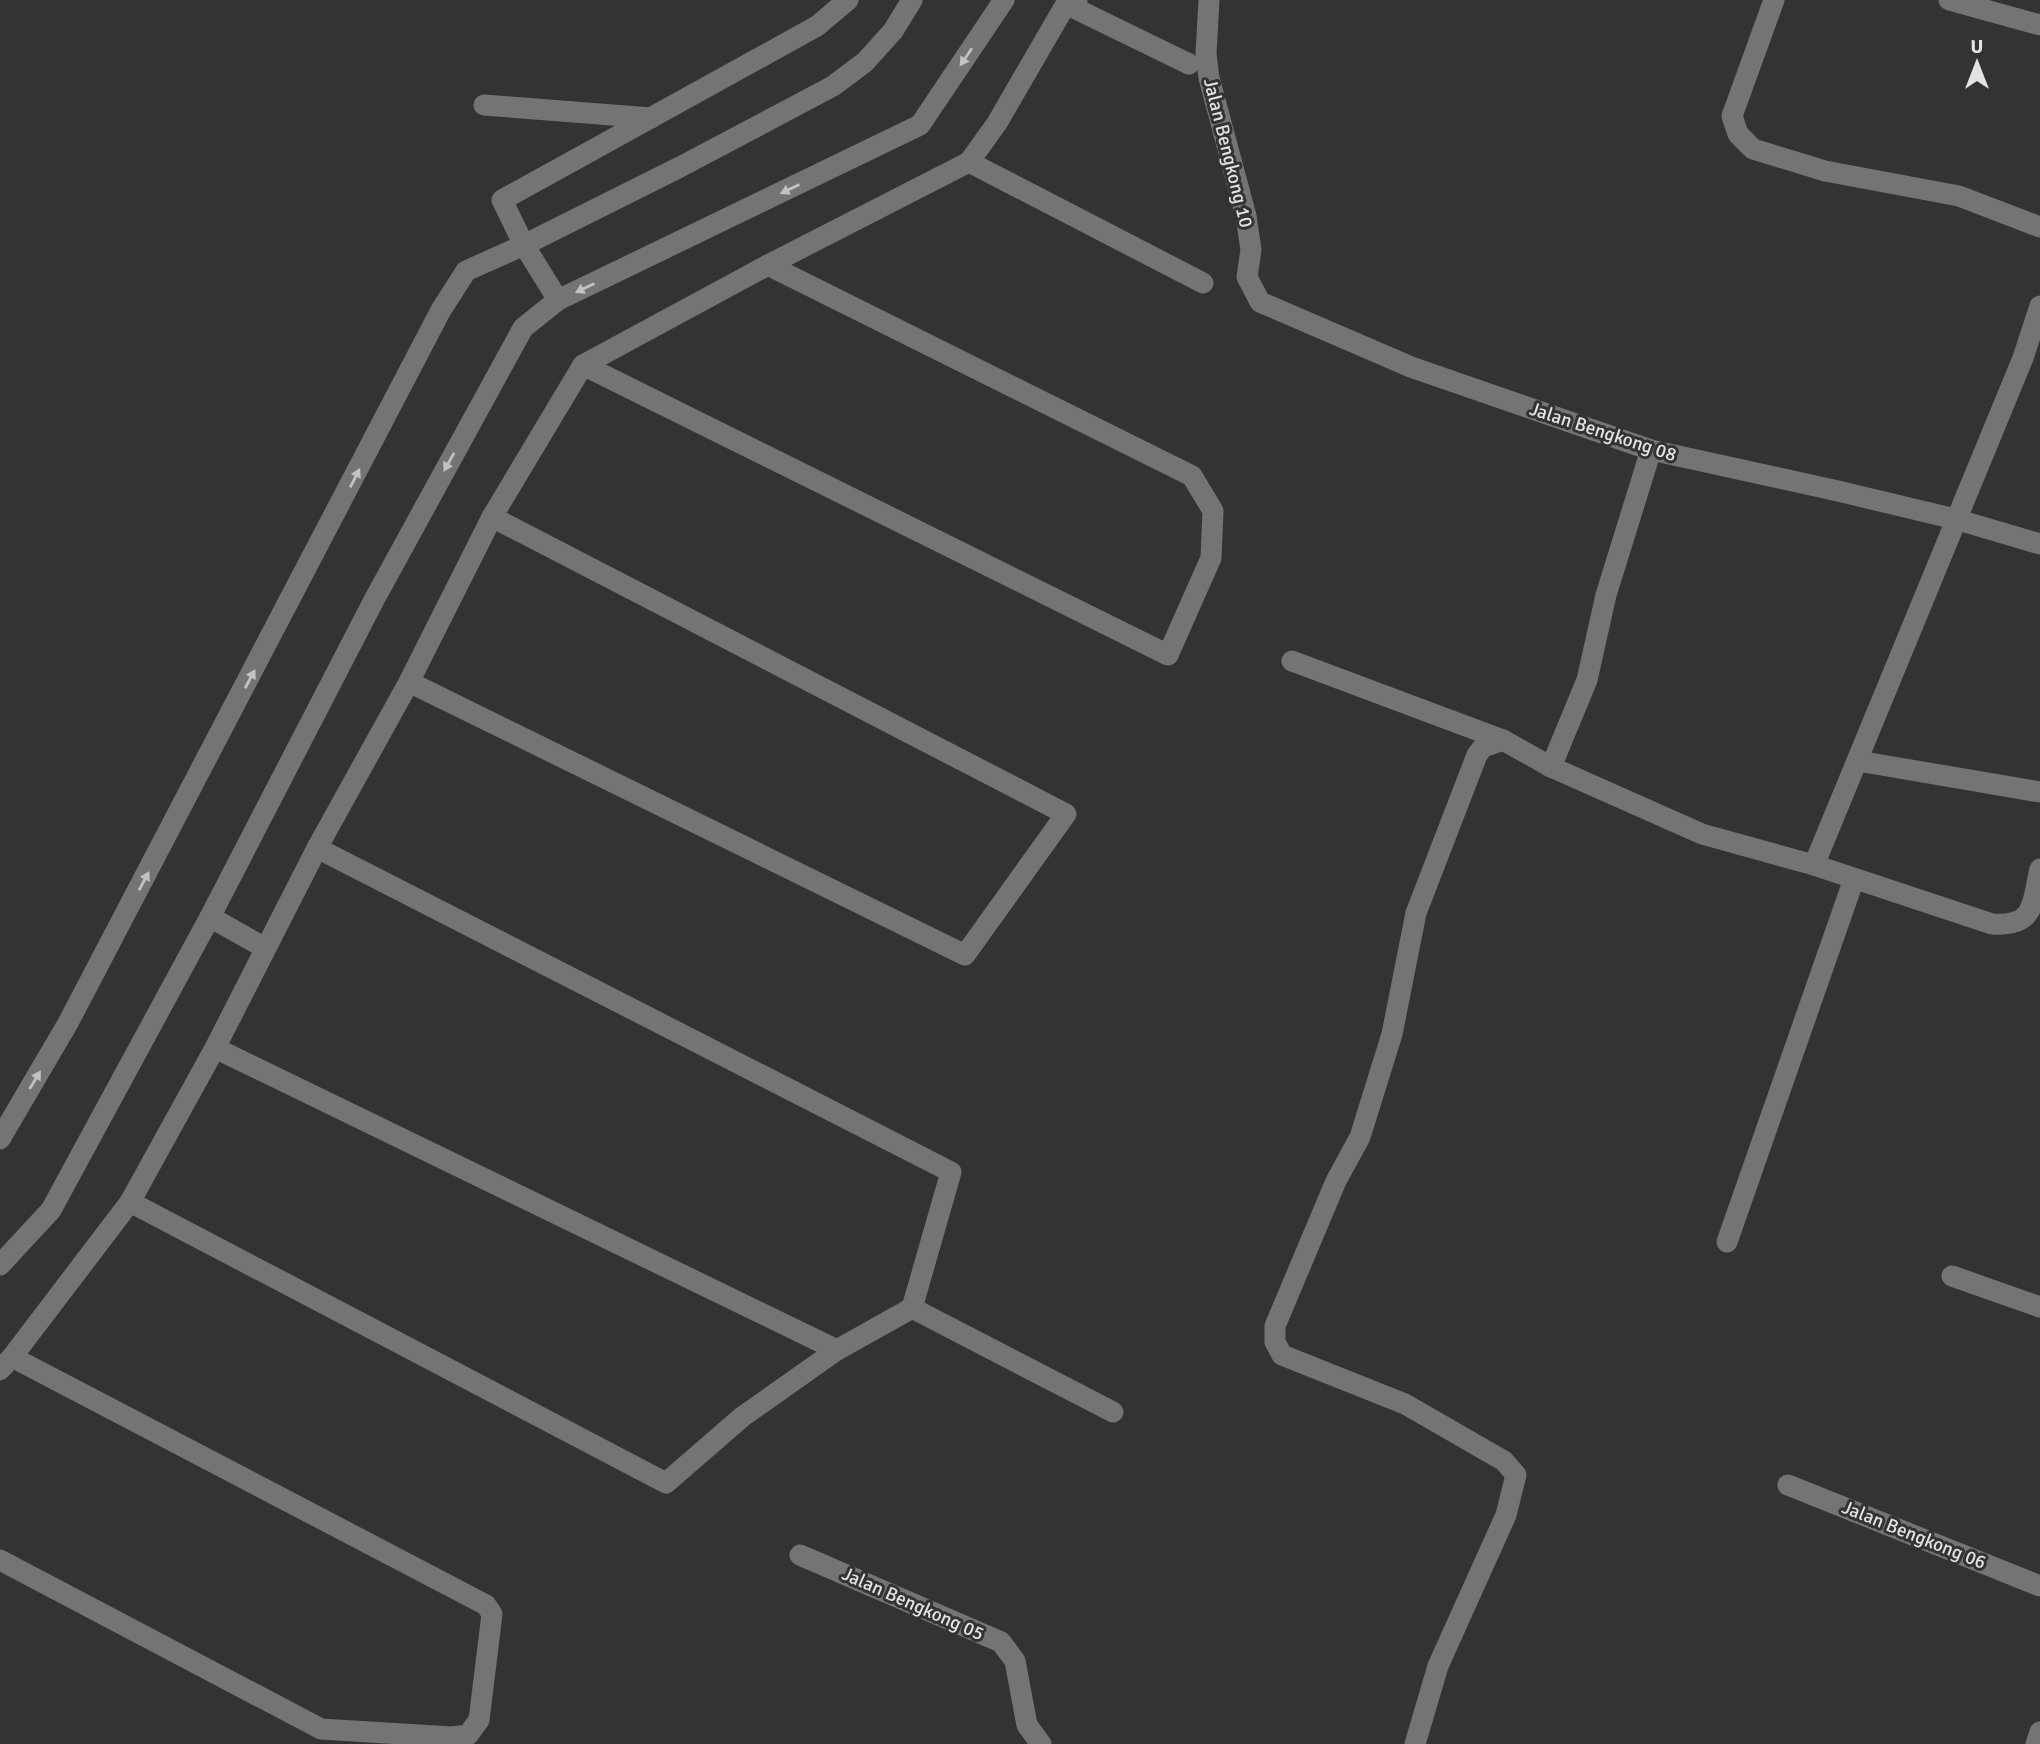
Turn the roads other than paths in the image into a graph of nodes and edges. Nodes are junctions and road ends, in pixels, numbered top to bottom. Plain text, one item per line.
1 (848, 0) edge
2 (912, 0) edge
3 (1004, 0) edge
4 (1209, 0) edge
5 (1774, 0) edge
6 (1949, 0) edge
7 (1071, 2) edge
8 (2040, 24) edge
9 (1189, 64) dead end
10 (484, 105) dead end
11 (651, 117) junction
12 (969, 162) junction
13 (2040, 227) edge
14 (524, 245) junction
15 (768, 265) junction
16 (1203, 283) dead end
17 (558, 300) junction
18 (1260, 302) joint
19 (2040, 306) edge
20 (583, 365) junction
21 (1651, 450) junction
22 (492, 517) junction
23 (1955, 519) junction
24 (2040, 544) edge
25 (1292, 660) dead end
26 (409, 682) junction
27 (1503, 740) junction
28 (1858, 761) junction
29 (1551, 767) junction
30 (2040, 792) edge
31 (317, 848) junction
32 (1815, 865) junction
33 (2040, 869) edge
34 (1854, 879) junction
35 (2035, 911) edge
36 (210, 917) junction
37 (265, 948) junction
38 (215, 1048) junction
39 (0, 1139) edge
40 (130, 1202) junction
41 (1727, 1242) dead end
42 (0, 1265) edge
43 (1952, 1276) dead end
44 (2040, 1307) edge
45 (912, 1308) junction
46 (837, 1350) junction
47 (6, 1364) edge
48 (1113, 1412) dead end
49 (1788, 1485) dead end
50 (800, 1555) dead end
51 (0, 1560) edge
52 (2040, 1586) edge
53 (2040, 1732) edge
54 (1041, 1744) edge
55 (1415, 1744) edge
56 (2036, 1744) edge

1 - 11 street
2 - 14 street
3 -> 17 street
4 - 18 street, Jalan Bengkong 10
5 - 13 street
6 - 8 street
7 - 9 street
7 - 12 street
10 - 11 street
11 - 14 street
12 - 15 street
12 - 16 street
14 - 17 street
39 -> 14 street
15 - 20 street
15 - 20 street
17 -> 36 street
18 - 21 street, Jalan Bengkong 08
19 - 23 street
20 - 22 street
21 - 23 street, Jalan Bengkong 08
21 - 29 street
22 - 26 street
22 - 26 street
23 - 24 street, Jalan Bengkong 08
23 - 28 street
25 - 27 street
26 - 31 street
27 - 29 street
27 - 55 street
28 - 30 street
28 - 32 street
29 - 32 street
31 - 37 street
31 - 45 street
32 - 34 street
33 - 35 street
34 - 35 street
34 - 41 street
36 - 37 street
36 - 42 street
37 - 38 street
38 - 40 street
38 - 46 street
40 - 46 street
40 - 47 street
43 - 44 street
45 - 46 street
45 - 48 street
47 - 51 street
49 - 52 street, Jalan Bengkong 06
50 - 54 street, Jalan Bengkong 05
53 - 56 street

